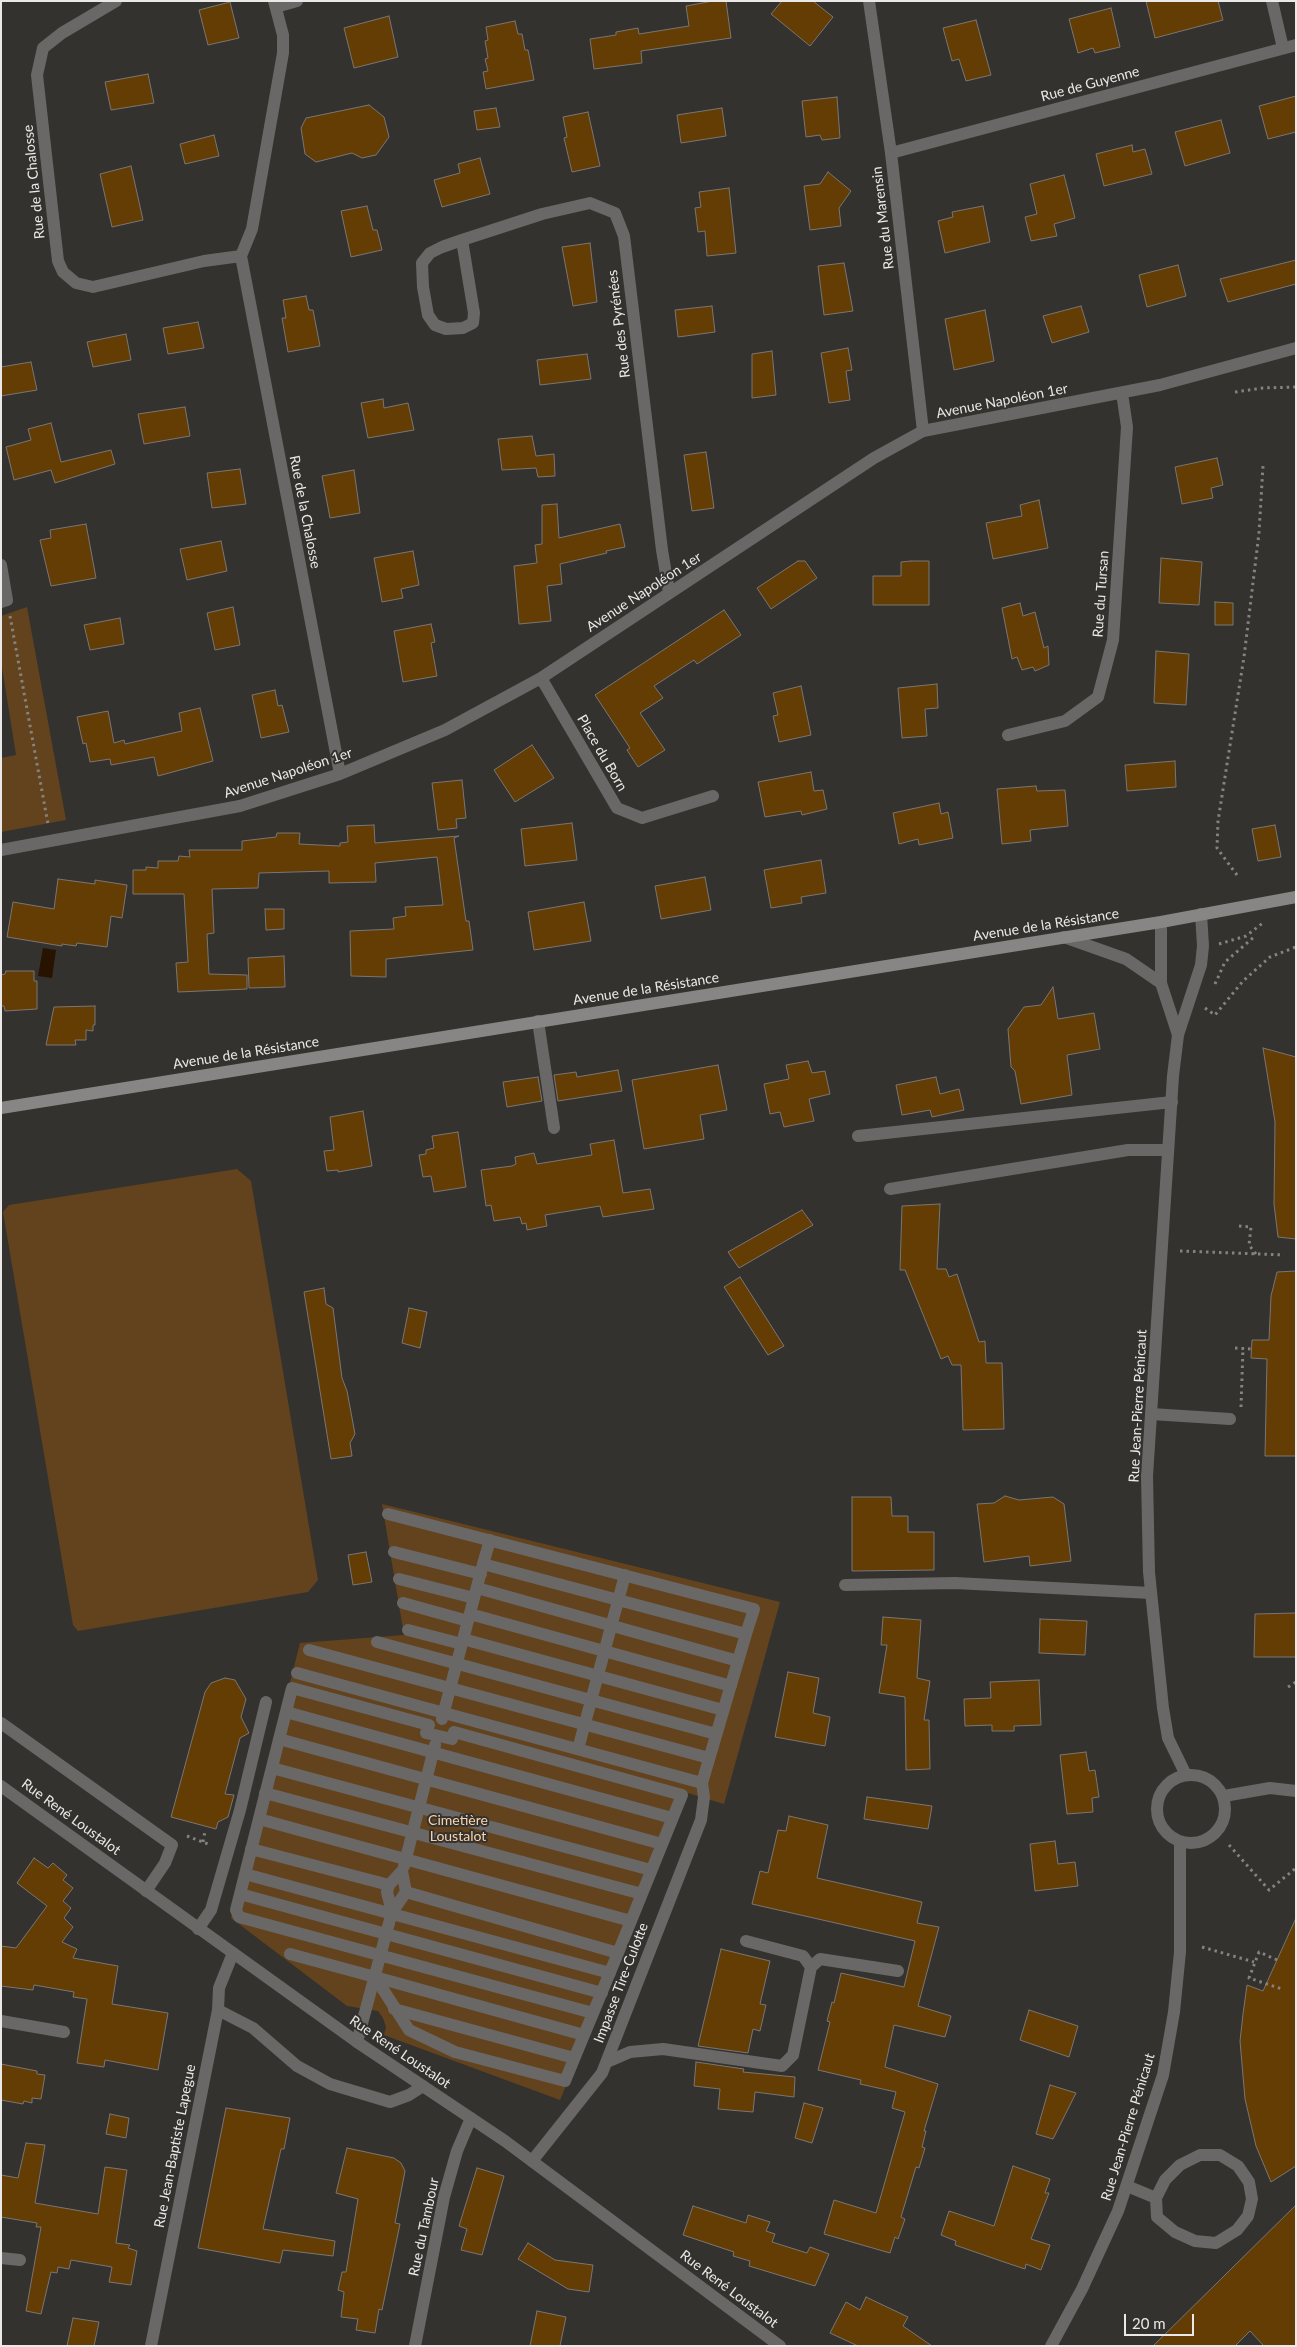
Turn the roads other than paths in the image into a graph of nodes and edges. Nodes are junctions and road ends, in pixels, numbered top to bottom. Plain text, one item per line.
1 (116, 1) edge
2 (297, 1) edge
3 (869, 1) edge
4 (1272, 1) edge
5 (275, 4) edge
6 (1296, 45) edge
7 (1283, 48) junction
8 (891, 152) junction
9 (462, 240) junction
10 (241, 256) junction
11 (1296, 348) edge
12 (1122, 393) junction
13 (923, 431) junction
14 (1, 565) edge
15 (669, 592) junction
16 (4, 601) edge
17 (541, 678) junction
18 (1008, 735) dead end
19 (340, 774) junction
20 (713, 796) dead end
21 (1, 850) edge
22 (1296, 897) edge
23 (1201, 914) junction
24 (1161, 922) junction
25 (1064, 937) junction
26 (1161, 983) junction
27 (538, 1021) junction
28 (1178, 1035) junction
29 (1172, 1102) junction
30 (1, 1108) edge
31 (554, 1128) dead end
32 (858, 1136) dead end
33 (1168, 1150) junction
34 (890, 1189) dead end
35 (1150, 1414) junction
36 (1230, 1419) dead end
37 (388, 1514) dead end
38 (490, 1540) junction
39 (394, 1552) dead end
40 (482, 1569) junction
41 (625, 1575) junction
42 (399, 1579) dead end
43 (845, 1584) dead end
44 (476, 1593) junction
45 (1151, 1593) junction
46 (619, 1600) junction
47 (403, 1603) dead end
48 (469, 1618) junction
49 (612, 1626) junction
50 (408, 1630) dead end
51 (746, 1634) junction
52 (463, 1641) junction
53 (377, 1642) dead end
54 (309, 1650) dead end
55 (605, 1651) junction
56 (738, 1661) junction
57 (457, 1664) junction
58 (297, 1673) dead end
59 (598, 1676) junction
60 (731, 1686) junction
61 (451, 1688) junction
62 (591, 1700) junction
63 (266, 1702) dead end
64 (723, 1710) junction
65 (286, 1712) junction
66 (1, 1723) edge
67 (585, 1724) junction
68 (441, 1725) junction
69 (716, 1734) junction
70 (279, 1739) junction
71 (578, 1749) junction
72 (434, 1753) junction
73 (709, 1758) junction
74 (272, 1768) junction
75 (1186, 1775) junction
76 (426, 1779) junction
77 (702, 1783) junction
78 (1, 1786) edge
79 (1296, 1791) edge
80 (265, 1793) junction
81 (1224, 1796) junction
82 (419, 1808) junction
83 (672, 1818) junction
84 (259, 1819) junction
85 (412, 1833) junction
86 (1180, 1842) junction
87 (662, 1844) junction
88 (251, 1849) junction
89 (404, 1865) junction
90 (651, 1870) junction
91 (245, 1874) junction
92 (389, 1885) junction
93 (146, 1891) junction
94 (406, 1892) junction
95 (240, 1894) junction
96 (642, 1894) junction
97 (392, 1913) junction
98 (631, 1921) junction
99 (198, 1928) junction
100 (386, 1934) junction
101 (746, 1941) dead end
102 (233, 1953) junction
103 (290, 1954) dead end
104 (618, 1954) junction
105 (380, 1955) junction
106 (811, 1967) junction
107 (898, 1971) dead end
108 (610, 1973) junction
109 (374, 1976) junction
110 (602, 1993) junction
111 (394, 2009) junction
112 (218, 2010) junction
113 (593, 2013) junction
114 (1, 2021) edge
115 (64, 2032) dead end
116 (584, 2035) junction
117 (358, 2042) junction
118 (574, 2058) junction
119 (606, 2062) junction
120 (423, 2086) junction
121 (471, 2118) junction
122 (532, 2161) junction
123 (1127, 2186) junction
124 (1156, 2198) junction
125 (1, 2258) edge
126 (20, 2260) dead end
127 (150, 2346) edge
128 (415, 2346) edge
129 (780, 2346) edge
130 (1051, 2346) edge

1 - 10 street, Rue de la Chalosse
2 - 5 street
3 - 8 street, Rue du Marensin
4 - 7 street
5 - 10 street
6 - 7 street, Rue de Guyenne
7 - 8 street, Rue de Guyenne
8 - 13 street, Rue du Marensin
9 - 9 street, Rue des Pyrénées
9 - 15 street, Rue des Pyrénées
10 - 19 street, Rue de la Chalosse
11 - 12 street, Avenue Napoléon 1er
12 - 13 street, Avenue Napoléon 1er
12 - 18 street, Rue du Tursan
13 - 15 street, Avenue Napoléon 1er
14 - 16 street
15 - 17 street, Avenue Napoléon 1er
17 - 19 street, Avenue Napoléon 1er
17 - 20 street, Place du Born
19 - 21 street, Avenue Napoléon 1er
22 - 23 main road, Avenue de la Résistance
23 - 24 main road, Avenue de la Résistance
23 - 28 street, Rue Jean-Pierre Pénicaut
24 - 25 main road, Avenue de la Résistance
24 - 26 street, Rue Jean-Pierre Pénicaut
25 - 26 street
25 - 27 main road, Avenue de la Résistance
26 - 28 street, Rue Jean-Pierre Pénicaut
27 - 30 main road, Avenue de la Résistance
27 - 31 street
28 - 29 street, Rue Jean-Pierre Pénicaut
29 - 32 street
29 - 33 street, Rue Jean-Pierre Pénicaut
33 - 34 street
33 - 35 street, Rue Jean-Pierre Pénicaut
35 - 36 street
35 - 45 street, Rue Jean-Pierre Pénicaut
37 - 38 street
38 - 40 street
38 - 41 street
39 - 40 street
40 - 44 street
40 - 46 street
41 - 46 street
41 - 51 street
42 - 44 street
43 - 45 street
44 - 48 street
44 - 49 street
45 - 75 street, Rue Jean-Pierre Pénicaut
46 - 49 street
46 - 51 street
47 - 48 street
48 - 52 street
48 - 55 street
49 - 55 street
49 - 56 street
50 - 52 street
51 - 56 street
52 - 57 street
52 - 59 street
53 - 57 street
54 - 61 street
55 - 59 street
55 - 60 street
56 - 60 street
57 - 61 street
57 - 62 street
58 - 68 street
59 - 62 street
59 - 64 street
60 - 64 street
61 - 67 street
61 - 68 street
62 - 67 street
62 - 69 street
63 - 99 street
64 - 69 street
65 - 68 street
65 - 70 street
65 - 72 street
66 - 93 street
67 - 71 street
67 - 73 street
68 - 71 street
68 - 72 street
68 - 83 street
69 - 73 street
70 - 74 street
70 - 76 street
71 - 77 street
72 - 76 street
72 - 83 street
73 - 77 street
74 - 80 street
74 - 82 street
75 - 81 street
75 - 86 street
76 - 82 street
76 - 87 street
77 - 119 street, Impasse Tire-Culotte
78 - 93 street, Rue René Loustalot
79 - 81 street
80 - 84 street
80 - 85 street
81 - 86 street
82 - 85 street
82 - 90 street
83 - 87 street
84 - 88 street
84 - 89 street
85 - 89 street
85 - 96 street
86 - 123 street, Rue Jean-Pierre Pénicaut
87 - 90 street
88 - 91 street
88 - 92 street
89 - 92 street
89 - 94 street
89 - 98 street
90 - 96 street
91 - 95 street
91 - 97 street
92 - 97 street
93 - 99 street, Rue René Loustalot
94 - 97 street
94 - 104 street
95 - 100 street
95 - 105 street
96 - 98 street
97 - 100 street
97 - 108 street
98 - 104 street
99 - 102 street, Rue René Loustalot
100 - 105 street
100 - 110 street
101 - 106 street
102 - 112 street, Rue Jean-Baptiste Lapegue
102 - 117 street, Rue René Loustalot
103 - 109 street
104 - 108 street
105 - 109 street
105 - 113 street
106 - 107 street
106 - 119 street
108 - 110 street
109 - 111 street
109 - 116 street
109 - 117 street
110 - 113 street
111 - 118 street
111 - 118 street
112 - 120 street
112 - 127 street, Rue Jean-Baptiste Lapegue
113 - 116 street
114 - 115 street
116 - 118 street
117 - 120 street, Rue René Loustalot
119 - 122 street, Impasse Tire-Culotte
120 - 121 street, Rue René Loustalot
121 - 122 street, Rue René Loustalot
121 - 128 street, Rue du Tambour
122 - 129 street, Rue René Loustalot
123 - 124 street
123 - 130 street, Rue Jean-Pierre Pénicaut
124 - 124 street
125 - 126 street

